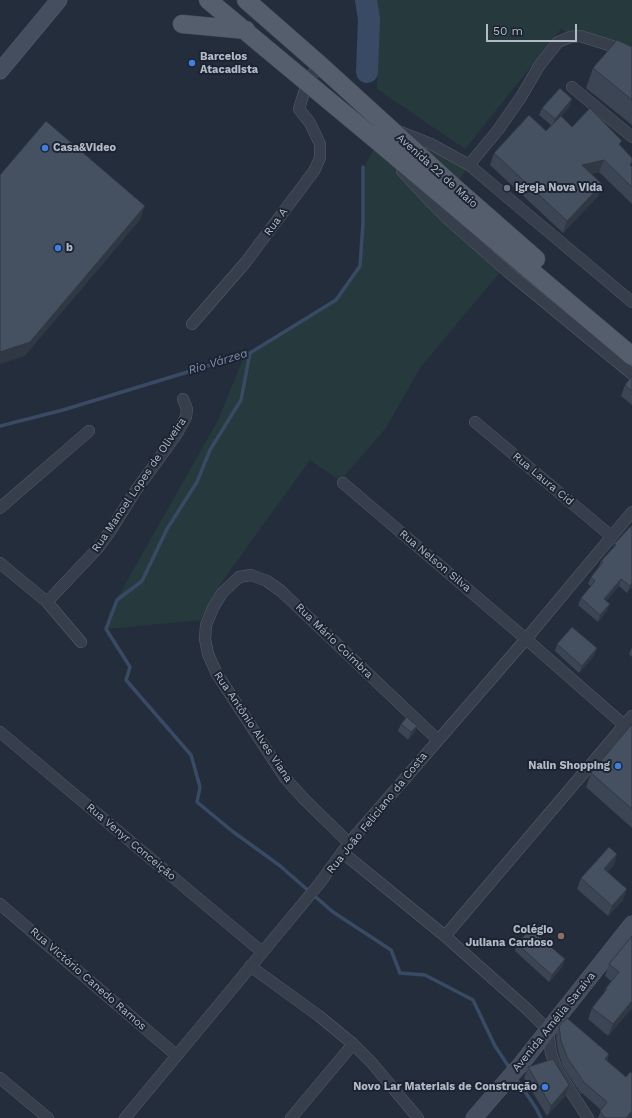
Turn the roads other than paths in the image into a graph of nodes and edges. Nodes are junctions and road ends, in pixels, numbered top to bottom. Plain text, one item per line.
1 (59, 0) edge
2 (208, 0) edge
3 (246, 0) edge
4 (182, 24) dead end
5 (246, 30) junction
6 (632, 55) edge
7 (319, 64) junction
8 (0, 71) edge
9 (307, 83) junction
10 (572, 87) dead end
11 (390, 128) junction
12 (632, 137) edge
13 (375, 139) junction
14 (469, 165) junction
15 (632, 302) edge
16 (192, 324) dead end
17 (632, 339) edge
18 (632, 356) edge
19 (632, 374) edge
20 (183, 399) dead end
21 (475, 422) dead end
22 (89, 431) dead end
23 (343, 483) dead end
24 (0, 508) edge
25 (632, 512) edge
26 (611, 536) junction
27 (0, 562) edge
28 (222, 593) joint
29 (47, 602) junction
30 (526, 639) junction
31 (81, 642) dead end
32 (632, 716) edge
33 (628, 729) edge
34 (0, 732) edge
35 (438, 740) junction
36 (346, 848) junction
37 (0, 904) edge
38 (632, 924) edge
39 (445, 936) junction
40 (262, 952) junction
41 (250, 966) junction
42 (548, 1031) junction
43 (353, 1044) junction
44 (176, 1055) junction
45 (0, 1078) edge
46 (48, 1118) edge
47 (125, 1118) edge
48 (291, 1118) edge
49 (418, 1118) edge
50 (474, 1118) edge
51 (588, 1118) edge

1 - 8 street
2 - 5 main road, Avenida 22 de Maio
3 - 7 main road, Avenida 22 de Maio
4 - 5 main road
5 - 9 main road, Avenida 22 de Maio
6 - 14 street
7 - 9 street
7 - 11 main road, Avenida 22 de Maio
9 - 13 main road, Avenida 22 de Maio
9 - 16 street, Rua A
10 - 12 street
11 - 14 street
11 - 17 main road, Avenida 22 de Maio
13 - 18 main road, Avenida 22 de Maio
13 - 19 street, Avenida 22 de Maio
14 - 15 street
20 - 29 street, Rua Manoel Lopes de Oliveira
21 - 26 street, Rua Laura Cid
22 - 24 street
23 - 30 street, Rua Nelson Silva
25 - 26 street, Rua João Feliciano da Costa
26 - 30 street, Rua João Feliciano da Costa
27 - 29 street
28 - 35 street, Rua Mário Coimbra
28 - 36 street, Rua Antônio Alves Viana
29 - 31 street
30 - 33 street, Rua Nelson Silva
30 - 35 street, Rua João Feliciano da Costa
32 - 33 street
33 - 39 street
34 - 40 street, Rua Venyr Conceição
35 - 36 street, Rua João Feliciano da Costa
36 - 39 street, Rua Antônio Alves Viana
36 - 40 street, Rua João Feliciano da Costa
37 - 44 street, Rua Victório Canedo Ramos
38 - 42 street, Avenida Amélia Saraiva
39 - 42 street, Rua Antônio Alves Viana
40 - 41 street, Rua João Feliciano da Costa
41 - 43 street
41 - 44 street, Rua João Feliciano da Costa
42 - 50 street, Avenida Amélia Saraiva
42 - 51 street
43 - 48 street
43 - 49 street
44 - 47 street, Rua João Feliciano da Costa
45 - 46 street

